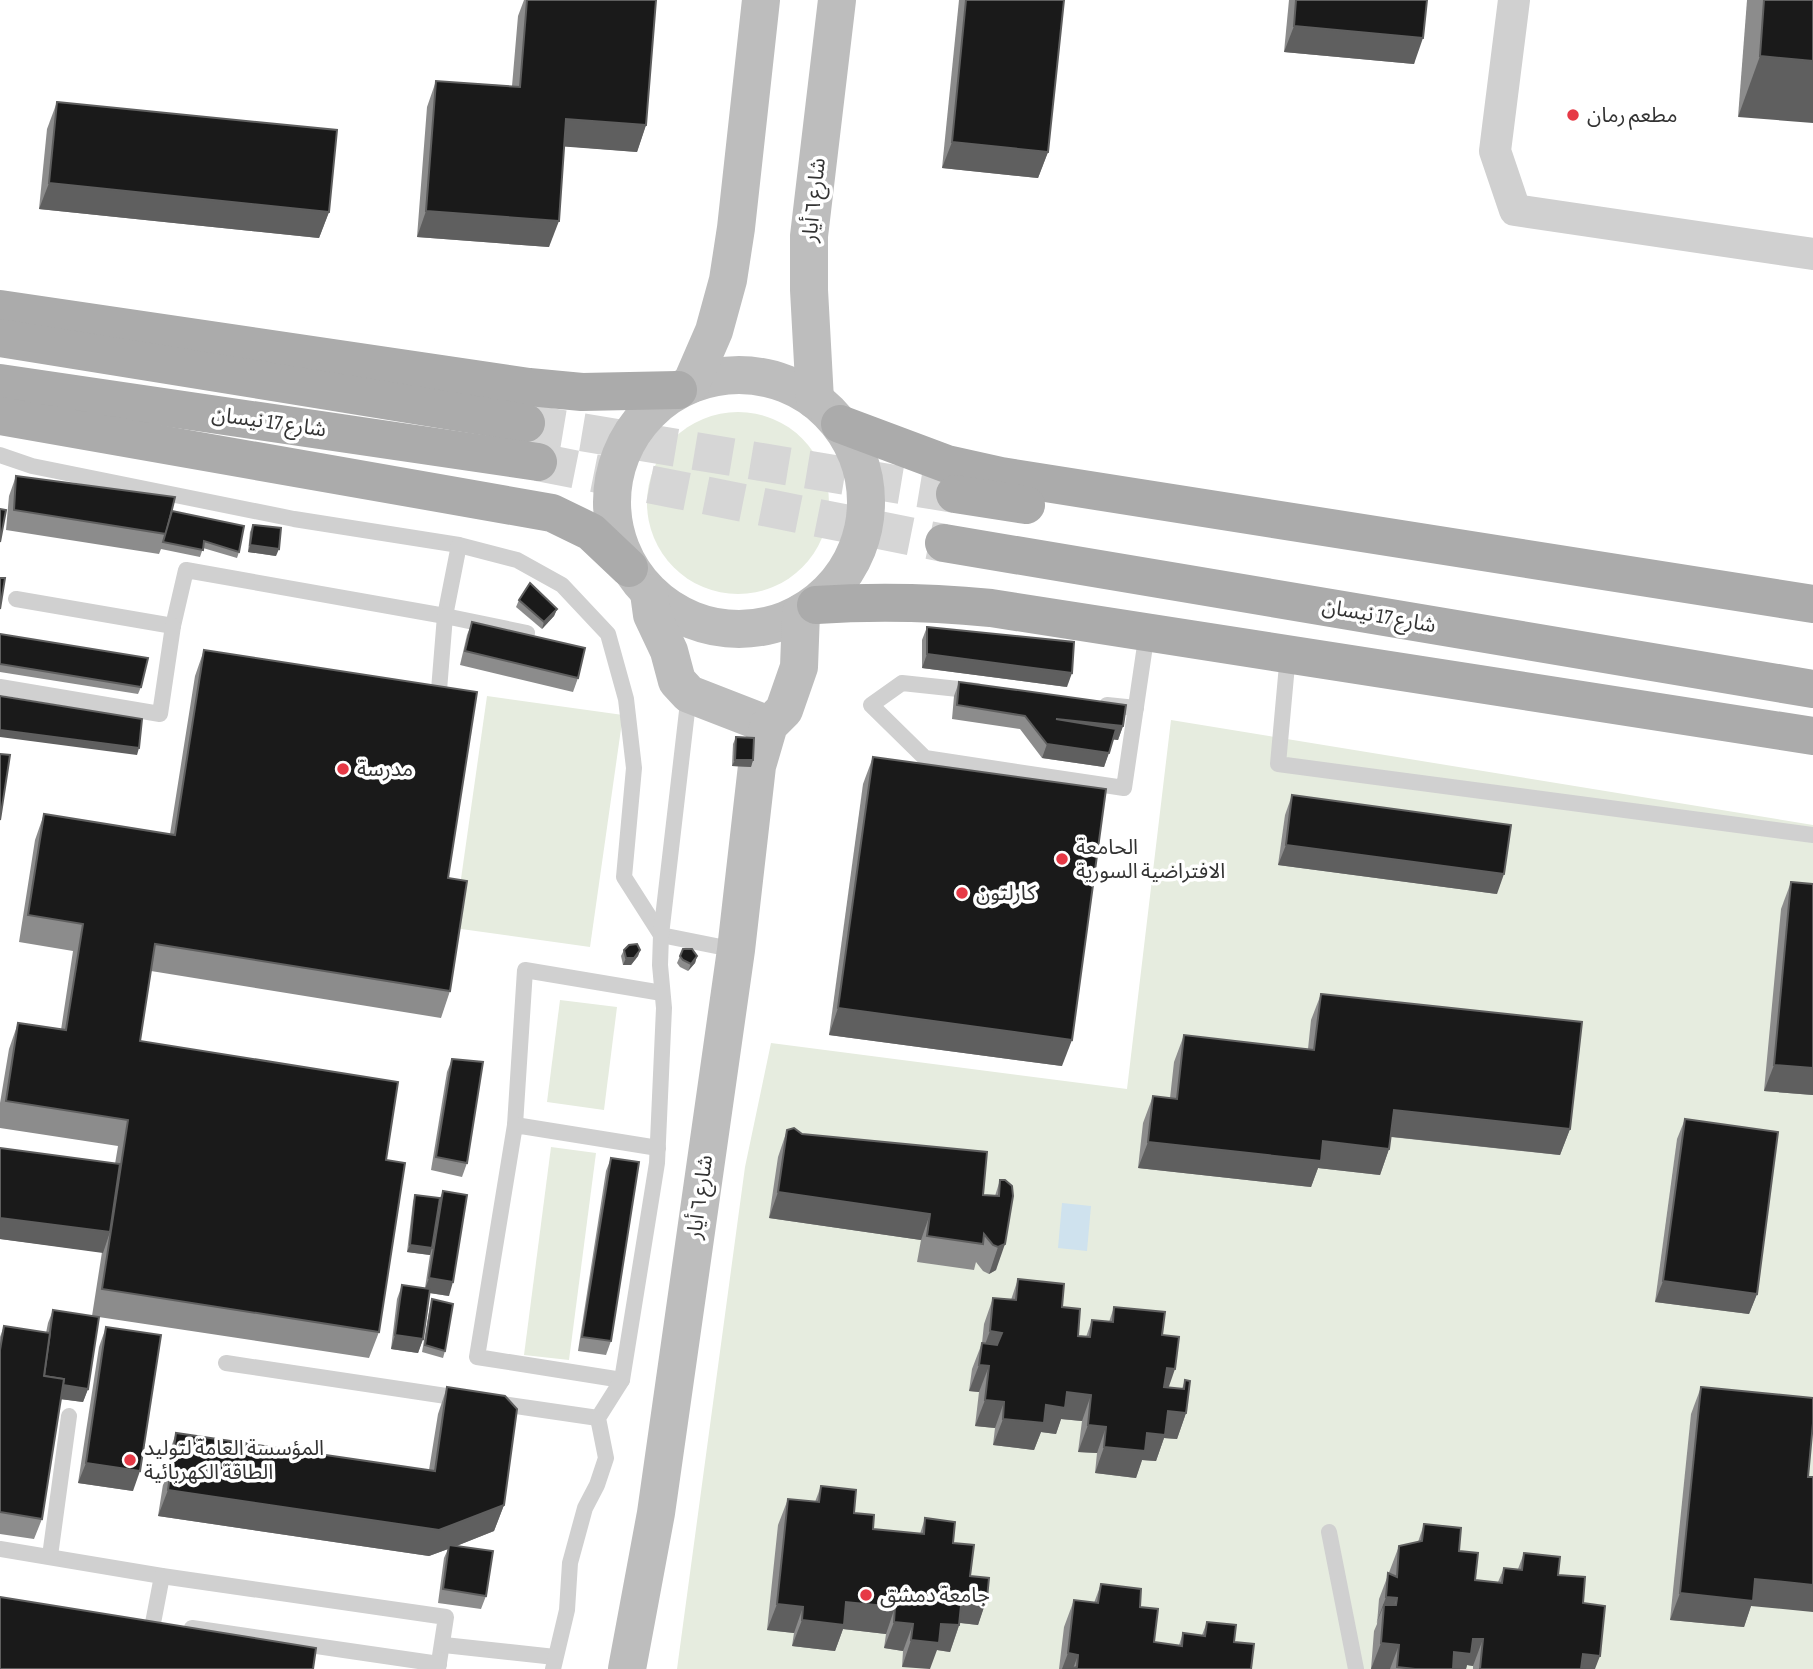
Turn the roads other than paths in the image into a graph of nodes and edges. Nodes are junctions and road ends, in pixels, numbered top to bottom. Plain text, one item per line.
1 (761, 0) edge
2 (837, 0) edge
3 (1514, 0) edge
4 (1813, 254) edge
5 (0, 309) edge
6 (0, 338) edge
7 (0, 383) edge
8 (685, 387) junction
9 (828, 412) junction
10 (0, 416) edge
11 (526, 423) tunnel mouth
12 (0, 455) edge
13 (538, 462) tunnel mouth
14 (955, 494) tunnel mouth
15 (944, 543) tunnel mouth
16 (459, 545) junction
17 (639, 580) junction
18 (16, 599) dead end
19 (1813, 604) edge
20 (809, 609) junction
21 (445, 616) junction
22 (173, 626) junction
23 (1813, 628) edge
24 (1147, 632) junction
25 (527, 633) edge
26 (1288, 654) junction
27 (0, 687) edge
28 (1813, 689) edge
29 (439, 690) edge
30 (998, 693) edge
31 (689, 694) junction
32 (1094, 704) edge
33 (1136, 708) junction
34 (769, 725) junction
35 (1813, 736) edge
36 (1813, 835) edge
37 (661, 935) junction
38 (736, 950) junction
39 (663, 993) junction
40 (515, 1125) junction
41 (658, 1148) junction
42 (226, 1363) dead end
43 (622, 1380) junction
44 (69, 1416) dead end
45 (598, 1418) junction
46 (1329, 1532) dead end
47 (0, 1549) edge
48 (50, 1556) junction
49 (162, 1576) junction
50 (444, 1645) junction
51 (554, 1663) edge
52 (438, 1667) edge
53 (627, 1669) edge
54 (1356, 1669) edge

1 - 8 main road
2 - 9 main road, شارع ٦ أيار
3 - 4 street
5 - 8 main road
6 - 11 main road, شارع 17 نيسان
7 - 13 main road, شارع 17 نيسان
8 - 9 main road
8 - 17 main road
9 - 19 main road
9 - 20 main road
10 - 17 main road
12 - 16 lane
14 - 23 main road
15 - 28 main road, شارع 17 نيسان
16 - 21 lane
16 - 37 lane
17 - 20 main road
17 - 31 main road
18 - 22 lane
20 - 24 main road
20 - 34 main road, شارع ٦ أيار
21 - 22 lane
21 - 25 lane
21 - 29 lane
22 - 27 lane
24 - 26 main road
24 - 33 lane
26 - 35 main road
26 - 36 lane
30 - 33 lane
31 - 34 main road
31 - 37 lane
32 - 33 lane
34 - 38 main road, شارع ٦ أيار
37 - 38 lane
37 - 39 lane
38 - 53 main road, شارع ٦ أيار
39 - 40 lane
39 - 41 lane
40 - 41 lane
40 - 43 lane
41 - 43 lane
42 - 45 lane
43 - 45 lane
44 - 48 lane
45 - 51 lane
46 - 54 lane
47 - 48 lane
48 - 49 lane
49 - 50 lane
49 - 52 lane
50 - 51 lane
50 - 52 lane

